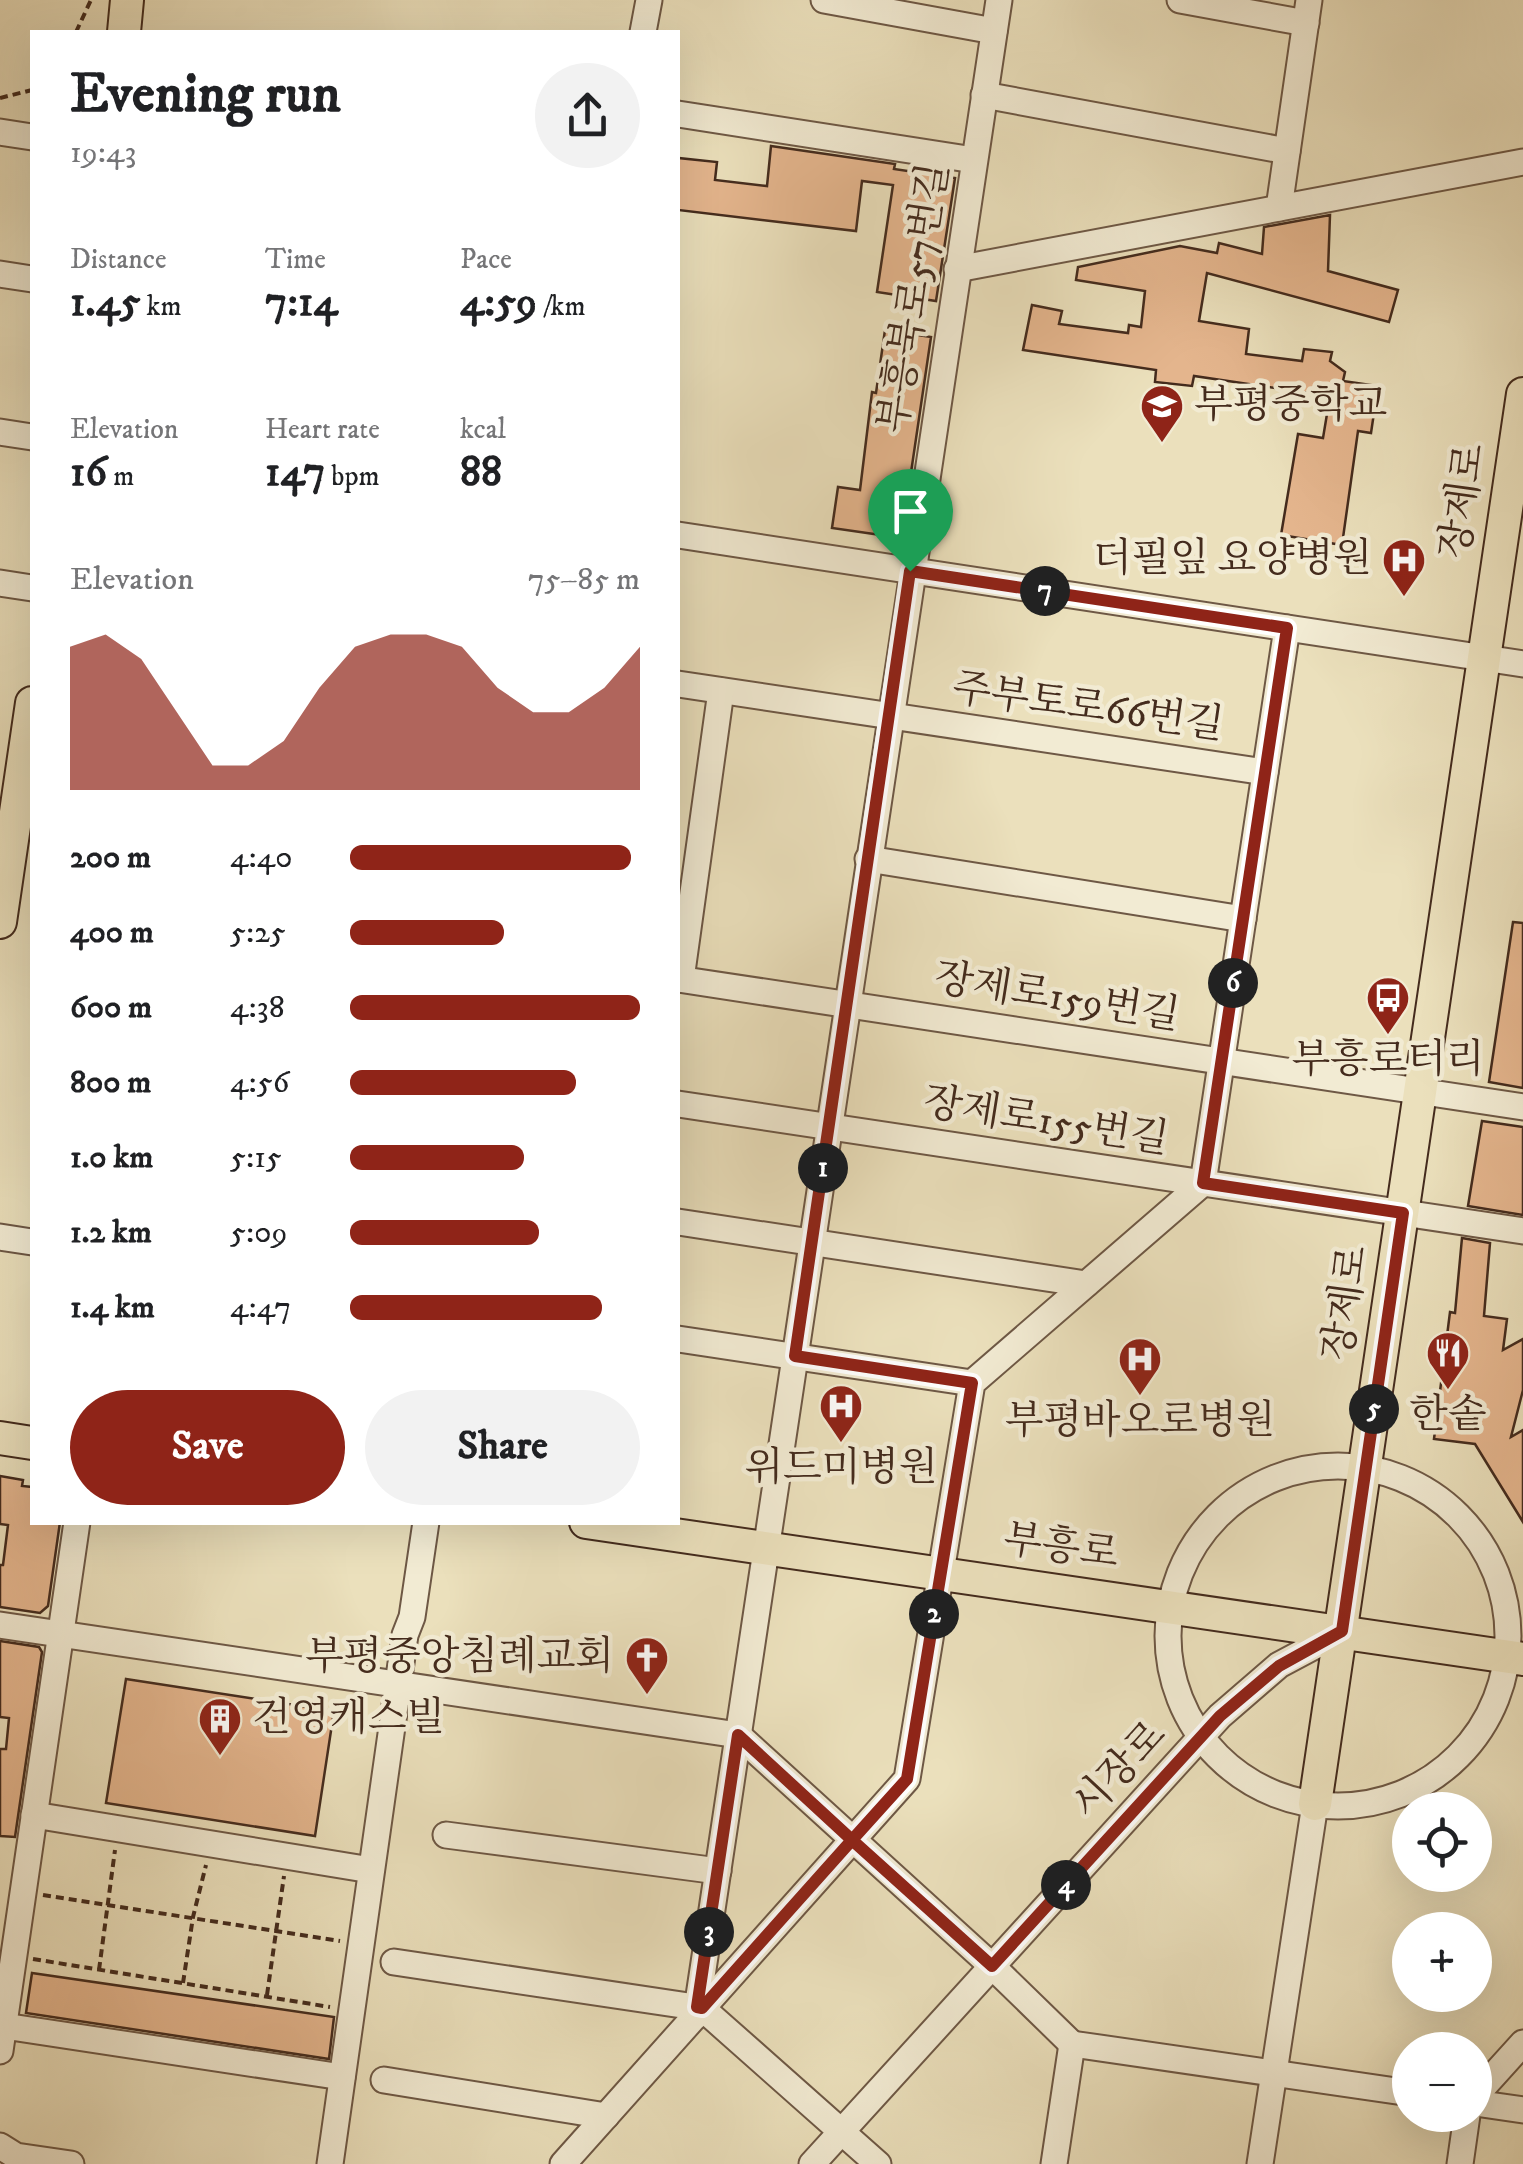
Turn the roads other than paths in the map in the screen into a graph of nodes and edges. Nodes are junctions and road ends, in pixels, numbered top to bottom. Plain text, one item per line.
1 (648, 0) edge
2 (824, 0) edge
3 (999, 0) edge
4 (1180, 0) edge
5 (1307, 11) edge
6 (643, 30) edge
7 (994, 31) junction
8 (984, 95) junction
9 (680, 114) edge
10 (0, 132) edge
11 (30, 137) edge
12 (1287, 151) junction
13 (974, 160) junction
14 (1523, 162) edge
15 (1278, 208) junction
16 (957, 269) junction
17 (0, 274) edge
18 (30, 279) edge
19 (1523, 394) edge
20 (0, 432) edge
21 (30, 437) edge
22 (680, 535) edge
23 (910, 571) junction
24 (0, 583) edge
25 (30, 588) edge
26 (1287, 628) junction
27 (1484, 658) junction
28 (1523, 664) edge
29 (680, 684) edge
30 (721, 691) junction
31 (889, 716) junction
32 (30, 722) edge
33 (1265, 772) junction
34 (868, 859) junction
35 (13, 878) edge
36 (1243, 918) junction
37 (0, 922) edge
38 (680, 979) edge
39 (847, 1004) junction
40 (1221, 1062) junction
41 (1421, 1092) junction
42 (680, 1104) edge
43 (1523, 1107) edge
44 (829, 1127) junction
45 (1203, 1183) junction
46 (1403, 1213) junction
47 (680, 1222) edge
48 (1523, 1231) edge
49 (0, 1238) edge
50 (30, 1242) edge
51 (812, 1242) junction
52 (1086, 1284) junction
53 (680, 1339) edge
54 (795, 1356) junction
55 (972, 1383) junction
56 (0, 1438) edge
57 (30, 1443) edge
58 (1366, 1468) junction
59 (77, 1525) edge
60 (426, 1525) edge
61 (606, 1525) edge
62 (767, 1549) junction
63 (941, 1574) junction
64 (1170, 1607) junction
65 (0, 1625) edge
66 (1342, 1631) junction
67 (60, 1634) junction
68 (1515, 1658) edge
69 (398, 1684) junction
70 (738, 1735) junction
71 (1201, 1738) junction
72 (1315, 1804) junction
73 (34, 1815) junction
74 (446, 1835) dead end
75 (852, 1840) junction
76 (371, 1870) junction
77 (718, 1871) junction
78 (15, 1898) edge
79 (394, 1962) dead end
80 (992, 1966) junction
81 (698, 2010) junction
82 (2, 2039) edge
83 (1523, 2043) edge
84 (1072, 2044) junction
85 (1274, 2072) junction
86 (342, 2076) junction
87 (1492, 2079) edge
88 (384, 2080) dead end
89 (1392, 2090) edge
90 (1492, 2103) edge
91 (1523, 2110) edge
92 (606, 2116) junction
93 (841, 2131) junction
94 (1465, 2132) edge
95 (0, 2146) edge
96 (0, 2157) edge
97 (5, 2164) edge
98 (70, 2164) edge
99 (330, 2164) edge
100 (563, 2164) edge
101 (812, 2164) edge
102 (878, 2164) edge
103 (1054, 2164) edge
104 (1260, 2164) edge
105 (1460, 2164) edge

1 - 6 street
2 - 7 street
3 - 7 street, 부흥북로57번길
4 - 5 street
5 - 12 street
7 - 8 street, 부흥북로57번길
8 - 12 street
8 - 13 street, 부흥북로57번길
9 - 13 street
10 - 11 street
12 - 15 street
13 - 16 street, 부흥북로57번길
14 - 15 street
15 - 16 street
16 - 23 street, 부흥북로57번길
17 - 18 street
19 - 27 main road, 장제로
20 - 21 street
22 - 23 street
23 - 26 street
23 - 31 street, 부흥북로57번길
24 - 25 street
26 - 27 street
26 - 33 street
27 - 28 street
27 - 41 main road, 장제로
29 - 30 street, 주부토로66번길
30 - 31 street, 주부토로66번길
30 - 38 street, 장제로159번길
31 - 33 street, 주부토로66번길
31 - 34 street, 부흥북로57번길
32 - 35 main road
33 - 36 street
34 - 36 street
34 - 39 street, 부흥북로57번길
35 - 37 main road
36 - 40 street
38 - 39 street, 장제로159번길
39 - 40 street, 장제로159번길
39 - 44 street, 부흥북로57번길
40 - 41 street, 장제로159번길
40 - 45 street
41 - 43 street, 장제로159번길
41 - 46 main road, 장제로
42 - 44 street, 장제로155번길
44 - 45 street, 장제로155번길
44 - 51 street, 부흥북로57번길
45 - 46 street, 장제로155번길
45 - 52 street
46 - 48 street, 장제로155번길
46 - 58 main road, 장제로
47 - 51 street
49 - 50 street
51 - 52 street
51 - 54 street, 부흥북로57번길
52 - 55 street
53 - 54 street
54 - 55 street
54 - 62 street, 부흥북로57번길
55 - 63 street
56 - 57 main road
58 - 64 street
58 - 66 main road, 장제로
58 - 68 street
59 - 67 street
60 - 69 street
61 - 62 main road, 부흥로
62 - 63 main road, 부흥로
62 - 70 street, 부흥북로57번길
63 - 64 main road, 부흥로
63 - 75 street
64 - 66 main road, 부흥로
64 - 71 street
65 - 67 street
66 - 68 main road, 부흥로
66 - 71 street, 시장로
66 - 72 main road, 장제로
67 - 69 street
67 - 73 street
68 - 72 street
69 - 70 street
69 - 76 street
70 - 75 street
70 - 77 street, 부흥북로57번길
71 - 72 street
71 - 80 street, 시장로
72 - 85 street, 장제로
73 - 76 street
73 - 78 street
74 - 77 street
75 - 80 street
75 - 81 street
76 - 86 street
77 - 81 street, 부흥북로57번길
78 - 82 street
79 - 81 street
80 - 84 street
80 - 93 street, 시장로
81 - 92 street
81 - 93 street
82 - 86 street
83 - 87 street
84 - 85 street
84 - 103 street
85 - 89 street
85 - 104 street, 장제로
86 - 99 street
88 - 92 street
90 - 91 street
92 - 100 street
93 - 101 street, 시장로
93 - 102 street
94 - 105 street
95 - 98 street
96 - 97 street

